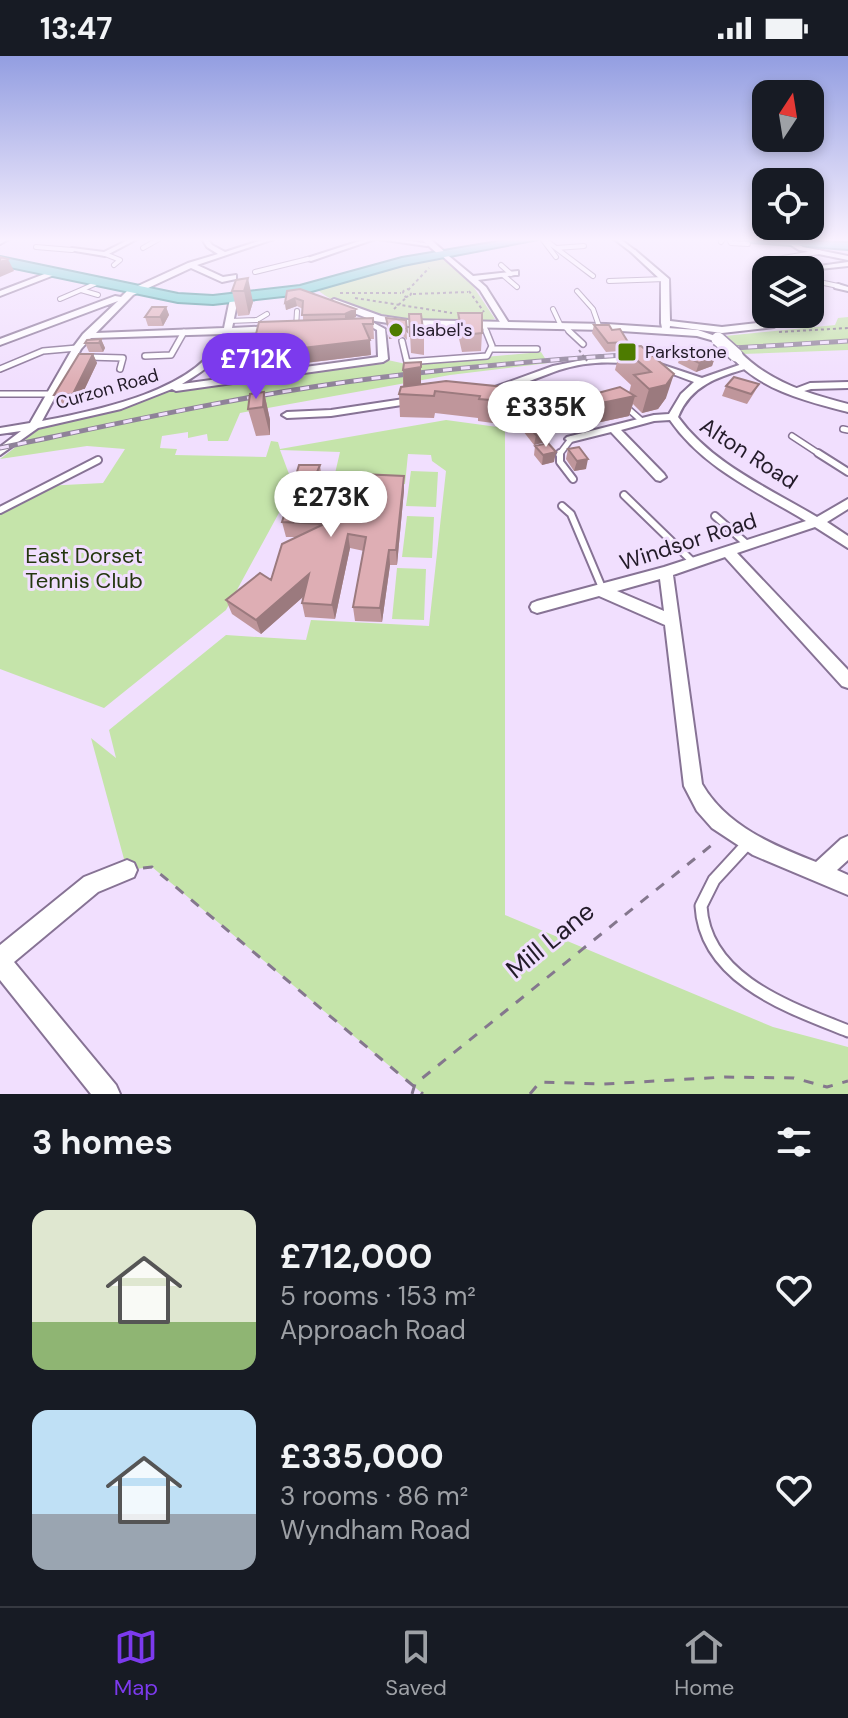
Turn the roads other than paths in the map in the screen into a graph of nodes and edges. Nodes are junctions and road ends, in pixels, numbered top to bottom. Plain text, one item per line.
1 (88, 287) edge
2 (143, 287) edge
3 (312, 287) edge
4 (480, 287) edge
5 (665, 287) edge
6 (81, 290) junction
7 (301, 290) junction
8 (577, 291) dead end
9 (133, 292) junction
10 (106, 297) junction
11 (60, 299) dead end
12 (234, 299) junction
13 (553, 309) dead end
14 (297, 311) dead end
15 (267, 314) dead end
16 (229, 323) junction
17 (376, 323) junction
18 (505, 324) junction
19 (484, 325) junction
20 (563, 326) junction
21 (599, 326) junction
22 (666, 327) junction
23 (752, 327) edge
24 (296, 328) junction
25 (311, 328) edge
26 (184, 332) junction
27 (86, 336) junction
28 (402, 341) dead end
29 (0, 342) edge
30 (583, 344) dead end
31 (77, 348) junction
32 (492, 349) junction
33 (537, 349) dead end
34 (145, 356) dead end
35 (70, 358) junction
36 (745, 366) junction
37 (0, 369) edge
38 (120, 369) dead end
39 (700, 381) junction
40 (848, 385) edge
41 (172, 388) junction
42 (794, 391) junction
43 (482, 392) edge
44 (0, 394) edge
45 (51, 394) junction
46 (616, 397) edge
47 (437, 398) edge
48 (848, 408) edge
49 (287, 415) dead end
50 (673, 417) junction
51 (642, 421) junction
52 (34, 426) junction
53 (614, 429) junction
54 (0, 431) edge
55 (792, 436) dead end
56 (571, 439) joint
57 (0, 452) edge
58 (98, 460) dead end
59 (848, 472) edge
60 (660, 477) dead end
61 (573, 479) dead end
62 (624, 495) dead end
63 (848, 503) edge
64 (562, 506) dead end
65 (0, 510) edge
66 (715, 516) dead end
67 (820, 521) junction
68 (848, 543) edge
69 (748, 545) junction
70 (728, 552) junction
71 (694, 563) junction
72 (666, 572) junction
73 (603, 591) junction
74 (537, 607) dead end
75 (672, 621) junction
76 (848, 681) edge
77 (751, 841) junction
78 (848, 846) edge
79 (127, 870) road end
80 (819, 873) junction
81 (848, 885) edge
82 (0, 960) edge
83 (848, 1031) edge
84 (107, 1094) edge

1 - 10 highway
2 - 9 street
3 - 7 highway
4 - 18 street
5 - 22 street
6 - 10 lane
6 - 10 lane
6 - 11 lane
7 - 12 highway
7 - 17 street
8 - 21 lane
9 - 10 highway
9 - 10 street
9 - 12 highway
10 - 27 street
10 - 29 street
12 - 16 street, Curzon Road
13 - 20 lane
14 - 24 lane
15 - 16 lane
16 - 24 street
16 - 26 street
16 - 41 street, Curzon Road
17 - 19 street
17 - 41 street
18 - 19 street
18 - 20 street
19 - 32 lane
20 - 21 street
20 - 30 lane
21 - 22 street
22 - 23 street
22 - 36 street, bridge
24 - 25 street
26 - 27 street
26 - 34 lane
27 - 31 street
28 - 32 lane
31 - 35 street
31 - 37 lane
32 - 33 lane
35 - 38 lane
35 - 45 street
36 - 39 street, Alton Road
36 - 42 street
39 - 43 street
39 - 50 street, Alton Road
40 - 42 street
41 - 52 street, Curzon Road
42 - 48 street
44 - 45 lane
45 - 52 street
46 - 51 lane
47 - 49 street
50 - 51 street
50 - 67 street, Alton Road
51 - 53 street
52 - 54 street
52 - 57 street
53 - 56 street
53 - 60 street
55 - 59 lane
56 - 61 lane
58 - 65 lane
62 - 71 lane
63 - 67 street, Windsor Road
64 - 73 lane
66 - 69 lane
67 - 68 street, Alton Road
67 - 69 street, Windsor Road
69 - 70 street, Windsor Road
70 - 71 street, Windsor Road
70 - 76 street
71 - 72 street, Windsor Road
72 - 73 street, Windsor Road
72 - 75 street
73 - 74 street, Windsor Road
73 - 75 street
75 - 77 street
77 - 80 street
77 - 83 lane
78 - 80 street
79 - 82 street
80 - 81 street
82 - 84 street

